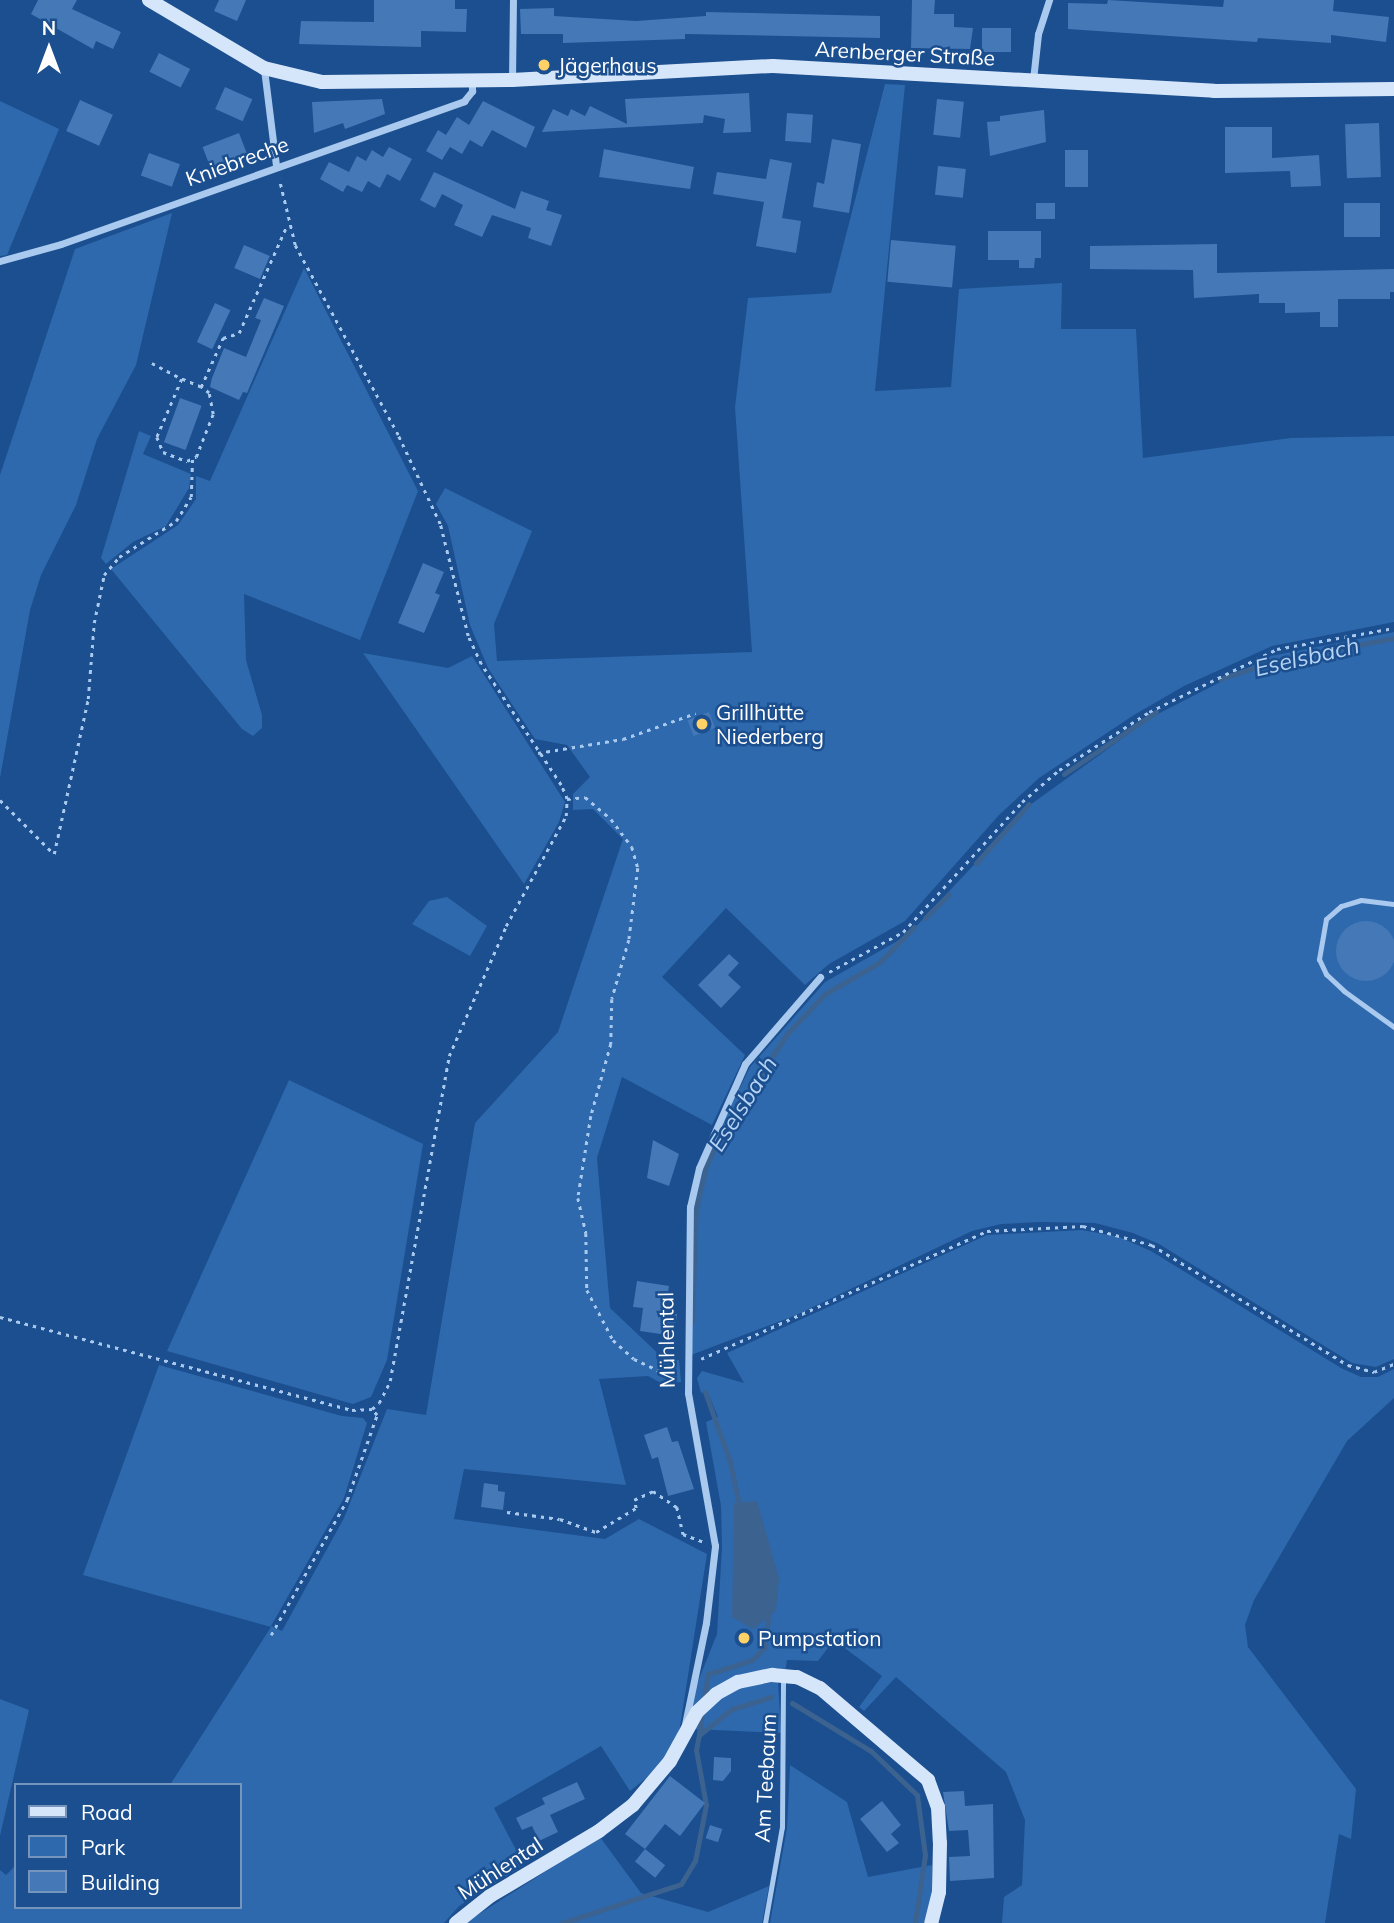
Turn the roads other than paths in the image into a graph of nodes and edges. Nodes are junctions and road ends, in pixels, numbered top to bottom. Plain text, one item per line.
1 (149, 0) edge
2 (513, 0) edge
3 (1049, 0) edge
4 (264, 68) junction
5 (512, 80) junction
6 (1033, 80) junction
7 (472, 81) junction
8 (1394, 89) edge
9 (276, 165) junction
10 (0, 261) edge
11 (1394, 904) edge
12 (819, 977) road end
13 (1394, 1027) edge
14 (783, 1675) junction
15 (685, 1734) junction
16 (456, 1923) edge
17 (765, 1923) edge
18 (931, 1923) edge

1 - 4 street, Arenberger Straße
2 - 5 street
3 - 6 street
4 - 7 street, Arenberger Straße
4 - 9 street
5 - 6 street, Arenberger Straße
5 - 7 street, Arenberger Straße
6 - 8 street, Arenberger Straße
7 - 9 street, Kniebreche
9 - 10 street, Kniebreche
11 - 13 lane
12 - 15 street, Mühlental
14 - 15 street, Mühlental
14 - 17 lane, Am Teebaum
14 - 18 street, Mühlental
15 - 16 street, Mühlental

